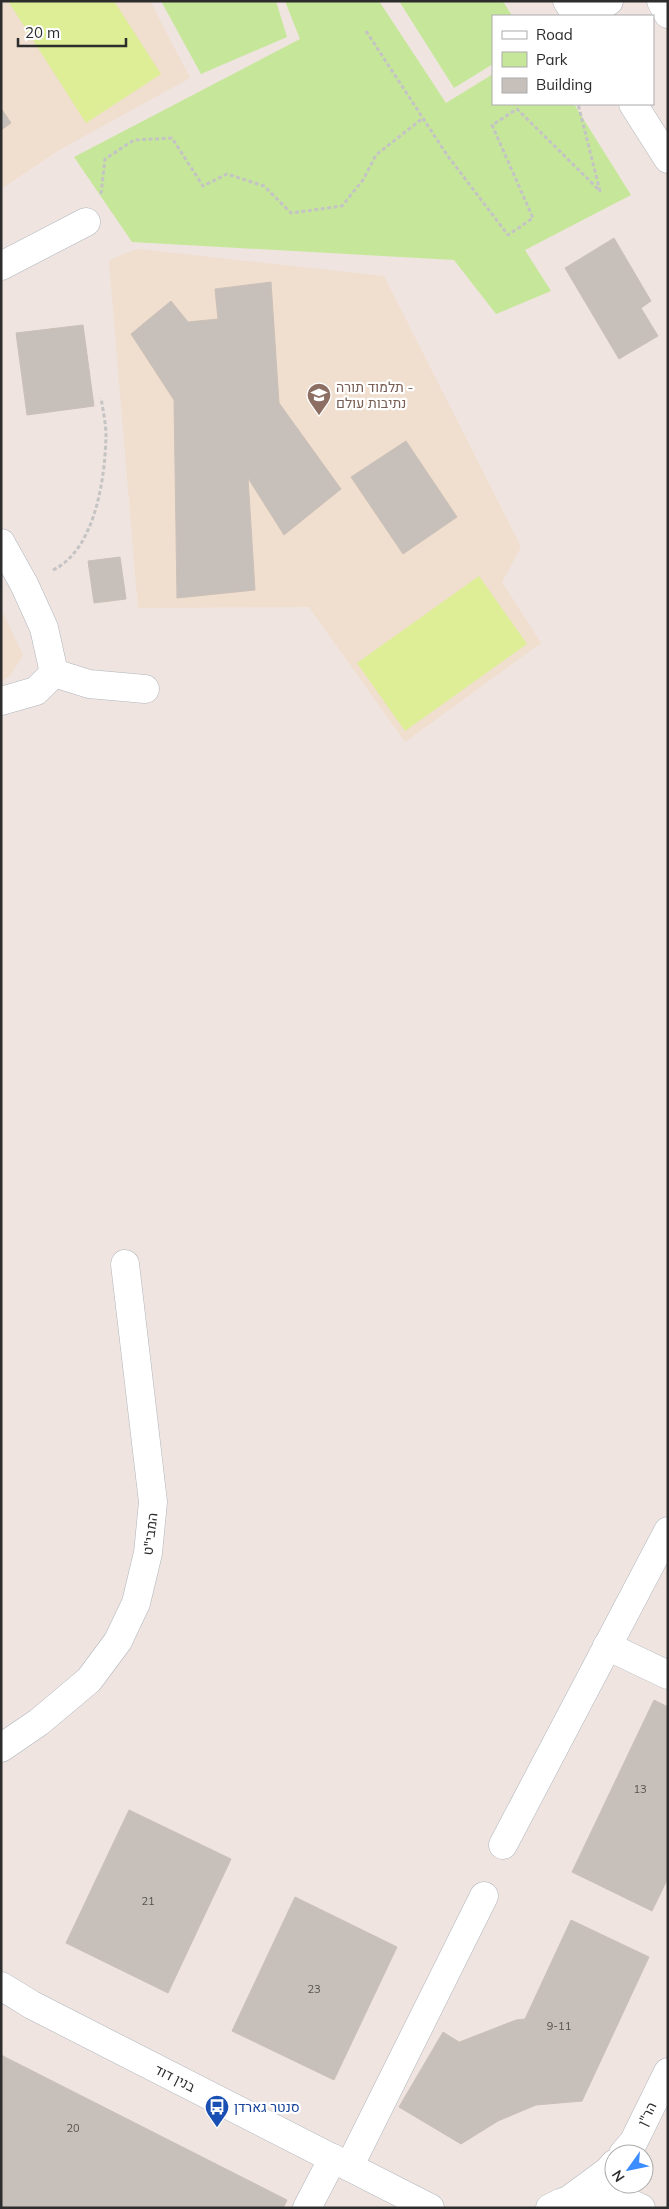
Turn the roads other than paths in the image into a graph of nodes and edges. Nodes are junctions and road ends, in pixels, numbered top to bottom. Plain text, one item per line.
1 (567, 1) edge
2 (609, 1) edge
3 (661, 1) edge
4 (668, 14) edge
5 (576, 15) edge
6 (588, 15) edge
7 (634, 105) edge
8 (668, 159) edge
9 (86, 222) road end
10 (1, 266) edge
11 (1, 543) edge
12 (54, 673) junction
13 (145, 689) dead end
14 (1, 701) edge
15 (125, 1264) dead end
16 (668, 1531) edge
17 (608, 1646) junction
18 (668, 1675) edge
19 (1, 1748) edge
20 (503, 1845) dead end
21 (484, 1896) dead end
22 (1, 1986) edge
23 (668, 2072) edge
24 (631, 2144) edge
25 (341, 2163) junction
26 (604, 2174) edge
27 (560, 2203) edge
28 (307, 2208) edge
29 (430, 2208) edge
30 (641, 2208) edge

1 - 5 street
2 - 6 street
3 - 4 street
7 - 8 street
9 - 10 street
11 - 12 street
12 - 13 street
12 - 14 street
15 - 19 street, המבי"ט
16 - 17 street
17 - 18 street
17 - 20 street
21 - 25 street
22 - 25 street, בנין דוד
23 - 24 street, הר"ן
25 - 28 street
25 - 29 street, בנין דוד
26 - 27 street
27 - 30 street

